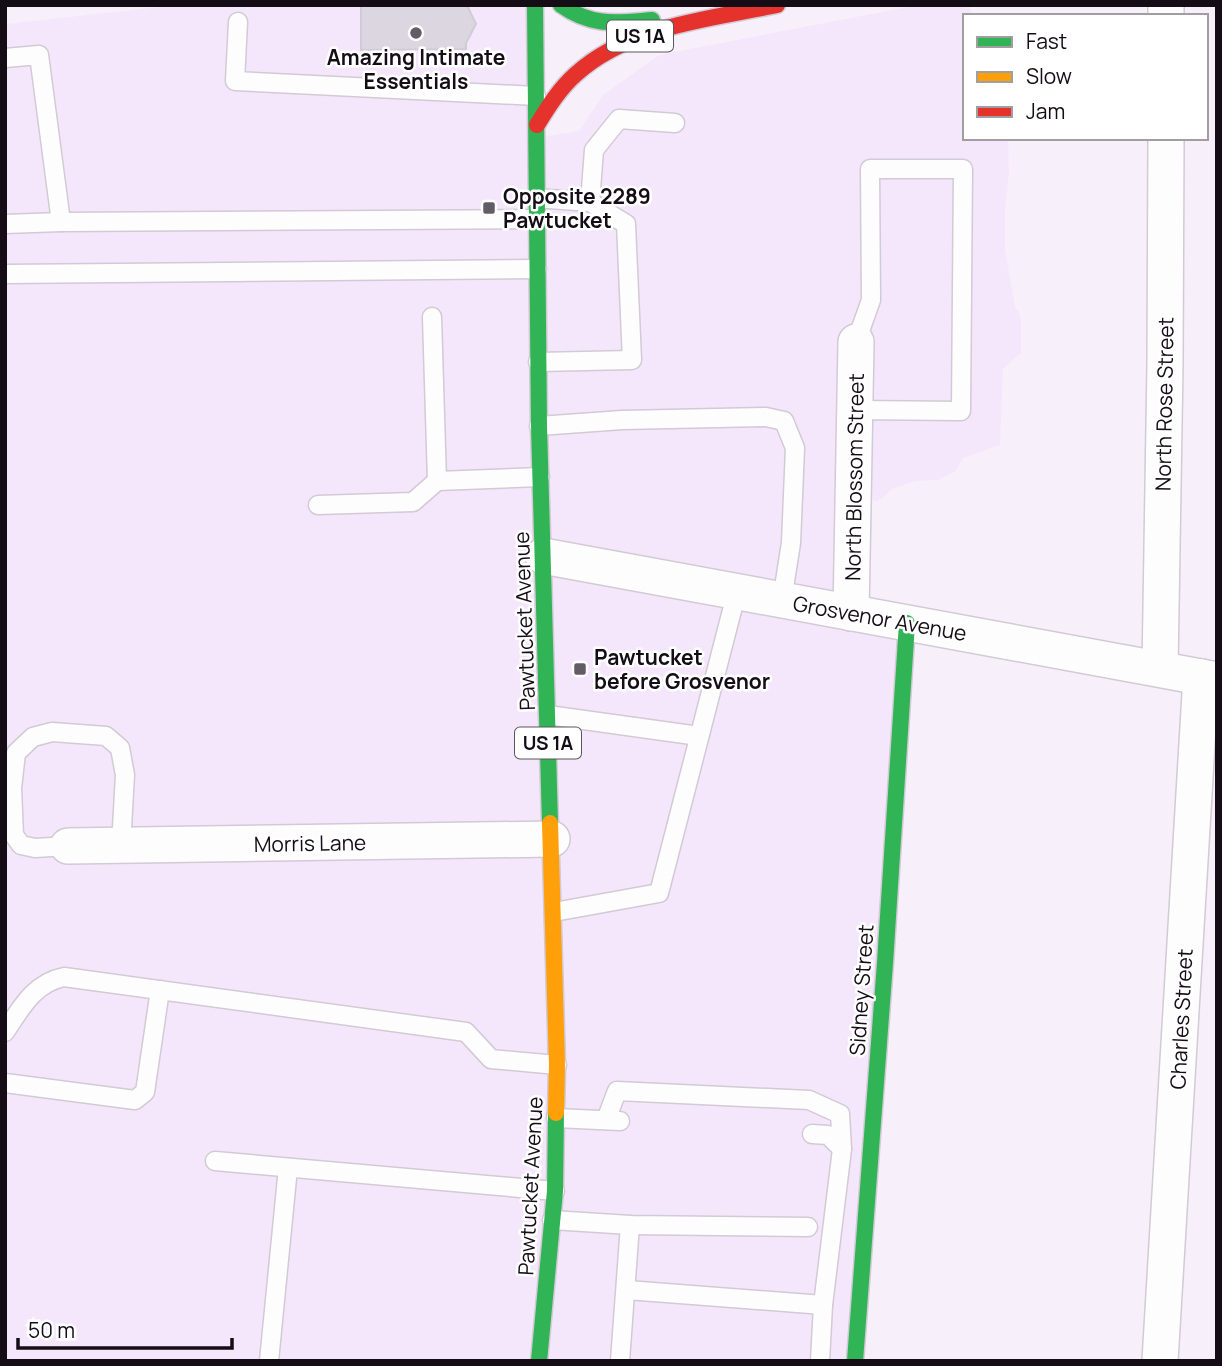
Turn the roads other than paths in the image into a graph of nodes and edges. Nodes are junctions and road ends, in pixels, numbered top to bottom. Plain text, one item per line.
1 (535, 5) edge
2 (561, 5) edge
3 (776, 5) edge
4 (756, 10) junction
5 (238, 22) dead end
6 (5, 58) edge
7 (536, 96) junction
8 (675, 123) dead end
9 (537, 125) junction
10 (1166, 140) edge
11 (536, 198) junction
12 (590, 202) junction
13 (537, 219) junction
14 (61, 222) junction
15 (5, 224) edge
16 (537, 269) junction
17 (5, 274) edge
18 (432, 317) dead end
19 (856, 342) joint
20 (538, 362) junction
21 (855, 410) junction
22 (539, 426) junction
23 (540, 477) junction
24 (437, 481) junction
25 (318, 505) dead end
26 (543, 555) junction
27 (737, 592) junction
28 (782, 600) junction
29 (851, 612) junction
30 (907, 623) junction
31 (1160, 669) junction
32 (1209, 678) edge
33 (548, 716) junction
34 (699, 736) junction
35 (552, 839) junction
36 (121, 845) junction
37 (68, 846) joint
38 (554, 912) junction
39 (160, 990) junction
40 (5, 1032) edge
41 (557, 1065) junction
42 (5, 1083) edge
43 (556, 1118) junction
44 (812, 1134) dead end
45 (842, 1149) junction
46 (215, 1161) dead end
47 (288, 1168) junction
48 (555, 1191) junction
49 (552, 1220) junction
50 (630, 1224) junction
51 (808, 1227) dead end
52 (627, 1290) junction
53 (823, 1305) junction
54 (269, 1361) edge
55 (539, 1361) edge
56 (620, 1361) edge
57 (820, 1361) edge
58 (855, 1361) edge
59 (1160, 1361) edge

1 - 7 main road, Pawtucket Avenue / US 1A
2 - 4 main road
3 - 4 main road, US 1A
4 - 9 main road, US 1A
5 - 7 lane
6 - 14 lane
7 - 9 main road, Pawtucket Avenue / US 1A
8 - 12 lane
9 - 11 main road, Pawtucket Avenue / US 1A
10 - 31 street, North Rose Street
11 - 12 lane
11 - 13 main road, Pawtucket Avenue / US 1A
12 - 20 lane
13 - 14 lane
13 - 16 main road, Pawtucket Avenue / US 1A
14 - 15 lane
16 - 17 lane
16 - 20 main road, Pawtucket Avenue / US 1A
18 - 24 lane
19 - 21 street, North Blossom Street
19 - 21 lane
20 - 22 main road, Pawtucket Avenue / US 1A
21 - 29 street, North Blossom Street
22 - 23 main road, Pawtucket Avenue / US 1A
22 - 28 lane
23 - 24 lane
23 - 26 main road, Pawtucket Avenue / US 1A
24 - 25 lane
26 - 27 street, Grosvenor Avenue
26 - 33 main road, Pawtucket Avenue / US 1A
27 - 28 street, Grosvenor Avenue
27 - 34 lane
28 - 29 street, Grosvenor Avenue
29 - 30 street, Grosvenor Avenue
30 - 31 street, Grosvenor Avenue
30 - 58 main road, Sidney Street
31 - 32 street, Grosvenor Avenue
32 - 59 street, Charles Street
33 - 34 lane
33 - 35 main road, Pawtucket Avenue / US 1A
34 - 38 lane
35 - 36 street, Morris Lane
35 - 38 main road, Pawtucket Avenue / US 1A
36 - 37 street, Morris Lane
36 - 37 lane
38 - 41 main road, Pawtucket Avenue / US 1A
39 - 40 lane
39 - 41 lane
39 - 42 lane
41 - 43 main road, Pawtucket Avenue / US 1A
43 - 45 lane
43 - 48 main road, Pawtucket Avenue / US 1A
44 - 45 lane
45 - 53 lane
46 - 47 lane
47 - 48 lane
47 - 54 lane
48 - 49 main road, Pawtucket Avenue / US 1A
49 - 50 lane
49 - 55 main road, Pawtucket Avenue / US 1A
50 - 51 lane
50 - 52 lane
52 - 53 lane
52 - 56 lane
53 - 57 lane

